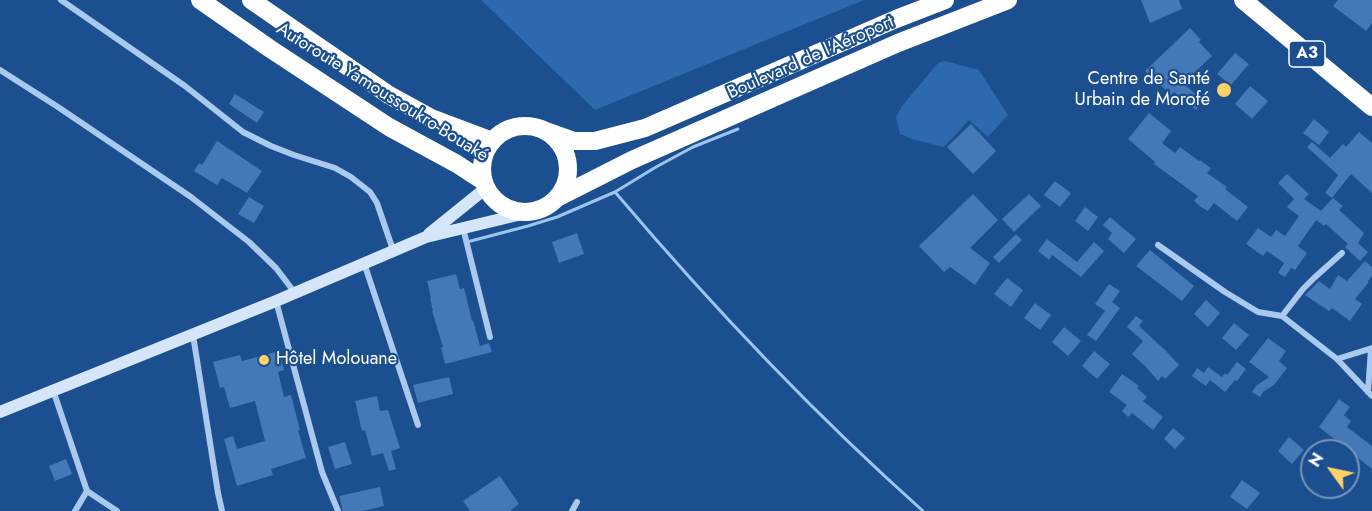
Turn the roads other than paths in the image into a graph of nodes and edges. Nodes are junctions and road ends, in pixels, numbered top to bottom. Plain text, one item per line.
1 (61, 0) edge
2 (200, 0) edge
3 (251, 0) edge
4 (945, 0) edge
5 (1008, 0) edge
6 (1246, 1) edge
7 (0, 70) edge
8 (1372, 108) edge
9 (543, 130) junction
10 (492, 141) junction
11 (485, 184) junction
12 (557, 198) junction
13 (526, 213) junction
14 (463, 228) junction
15 (426, 237) junction
16 (1158, 245) dead end
17 (393, 250) junction
18 (1342, 253) dead end
19 (364, 263) junction
20 (296, 293) junction
21 (276, 301) junction
22 (1282, 316) junction
23 (193, 334) junction
24 (490, 337) dead end
25 (1372, 349) edge
26 (1337, 359) junction
27 (53, 390) junction
28 (1370, 394) edge
29 (0, 412) edge
30 (418, 425) dead end
31 (87, 491) junction
32 (576, 502) dead end
33 (75, 511) edge
34 (117, 511) edge
35 (222, 511) edge
36 (338, 511) edge
37 (572, 511) edge

1 - 17 street
2 - 11 highway, Autoroute Yamoussoukro-Bouaké
3 - 10 highway, Autoroute Yamoussoukro-Bouaké
4 - 9 highway, Boulevard de l'Aéroport
5 - 12 highway, Boulevard de l'Aéroport
6 - 8 highway, A3
7 - 20 street
9 - 10 highway
9 - 12 highway
10 - 11 highway
11 - 13 highway
11 - 15 street
12 - 13 highway
13 - 14 street
14 - 15 street
14 - 24 street
15 - 17 street
16 - 22 street
17 - 19 street
18 - 22 street
19 - 20 street
19 - 30 street
20 - 21 street
21 - 23 street
21 - 36 street
22 - 26 street
23 - 27 street
23 - 35 street
25 - 26 street
25 - 28 street
26 - 28 street
27 - 29 street
27 - 31 street
31 - 33 street
31 - 34 street
32 - 37 street

